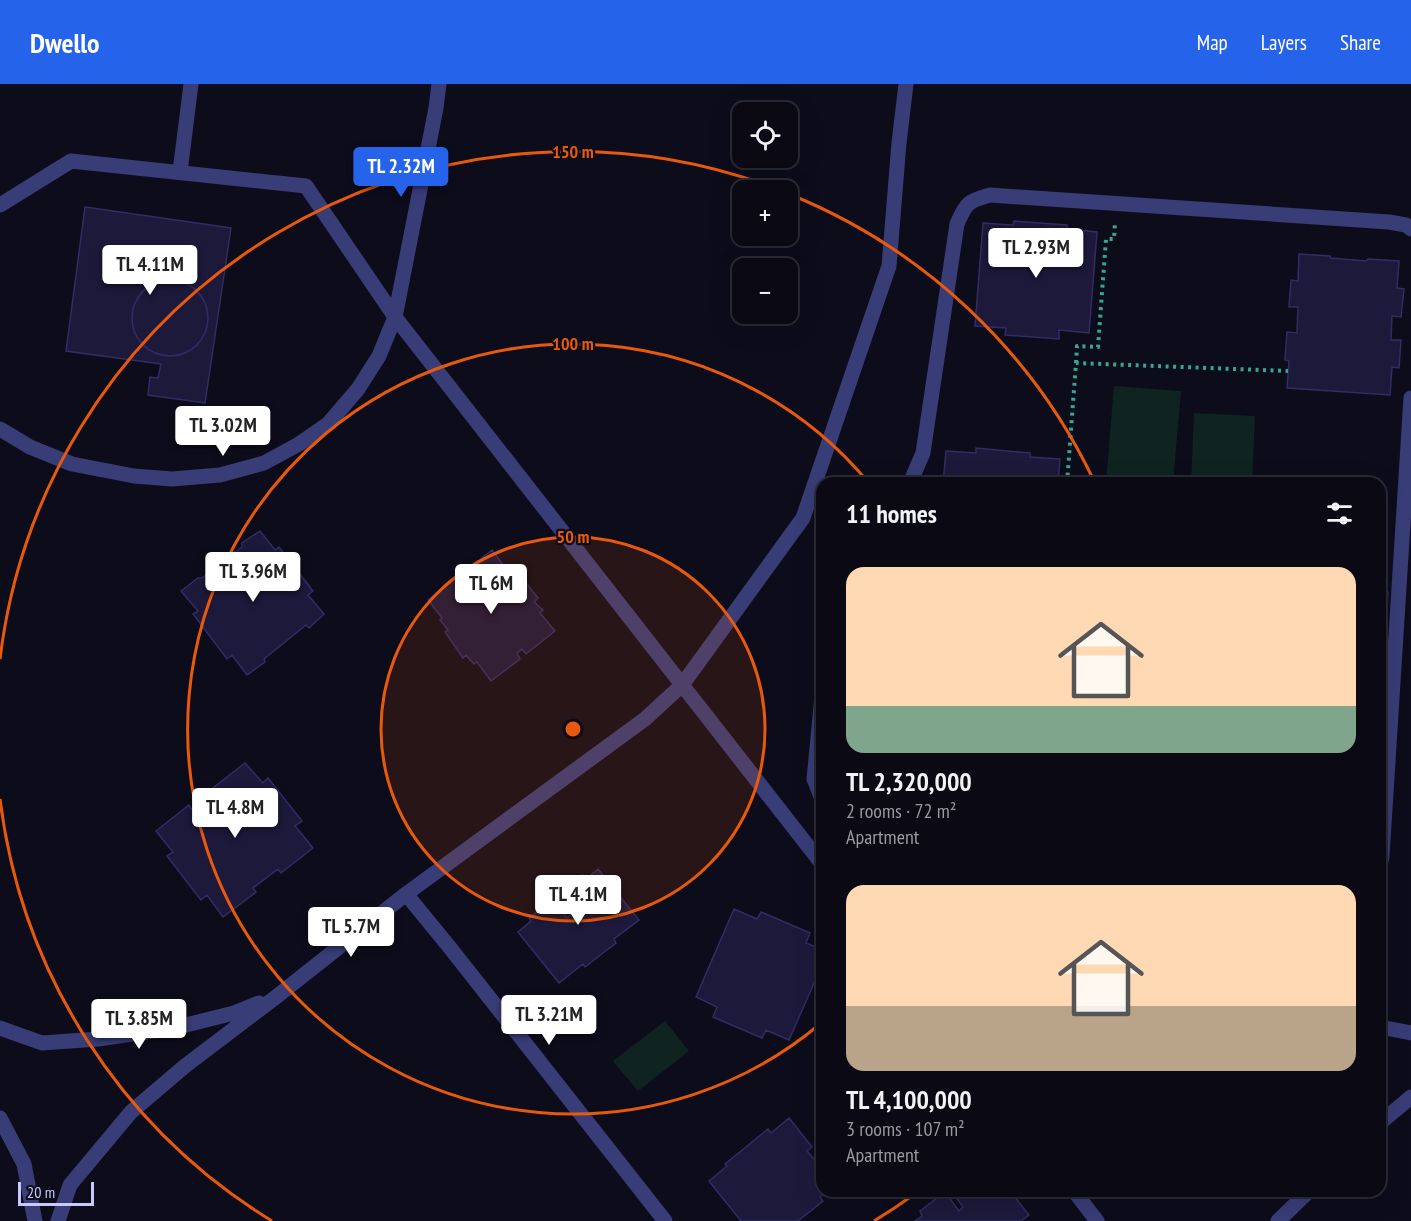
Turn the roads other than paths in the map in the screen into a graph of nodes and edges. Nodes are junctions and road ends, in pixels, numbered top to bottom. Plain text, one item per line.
1 (191, 84) edge
2 (439, 84) edge
3 (906, 84) edge
4 (180, 172) junction
5 (0, 206) edge
6 (1411, 230) edge
7 (394, 317) junction
8 (1411, 398) edge
9 (0, 429) edge
10 (817, 477) edge
11 (913, 477) edge
12 (816, 480) edge
13 (682, 685) junction
14 (816, 758) edge
15 (816, 784) edge
16 (1386, 793) edge
17 (816, 856) edge
18 (406, 894) junction
19 (276, 997) junction
20 (0, 1028) edge
21 (1386, 1028) edge
22 (1411, 1034) edge
23 (1411, 1097) edge
24 (0, 1118) edge
25 (1386, 1118) edge
26 (1079, 1197) edge
27 (1303, 1197) edge
28 (35, 1221) edge
29 (58, 1221) edge
30 (665, 1221) edge
31 (1097, 1221) edge
32 (1278, 1221) edge

1 - 4 street
2 - 7 street
3 - 10 street
4 - 5 street
4 - 7 street
6 - 11 street
7 - 9 street
7 - 13 street
8 - 16 street
12 - 13 street
13 - 17 street
13 - 18 street
14 - 15 street
18 - 19 street
18 - 30 street
19 - 20 street
19 - 29 street
21 - 22 street
23 - 25 street
24 - 28 street
26 - 31 street
27 - 32 street

